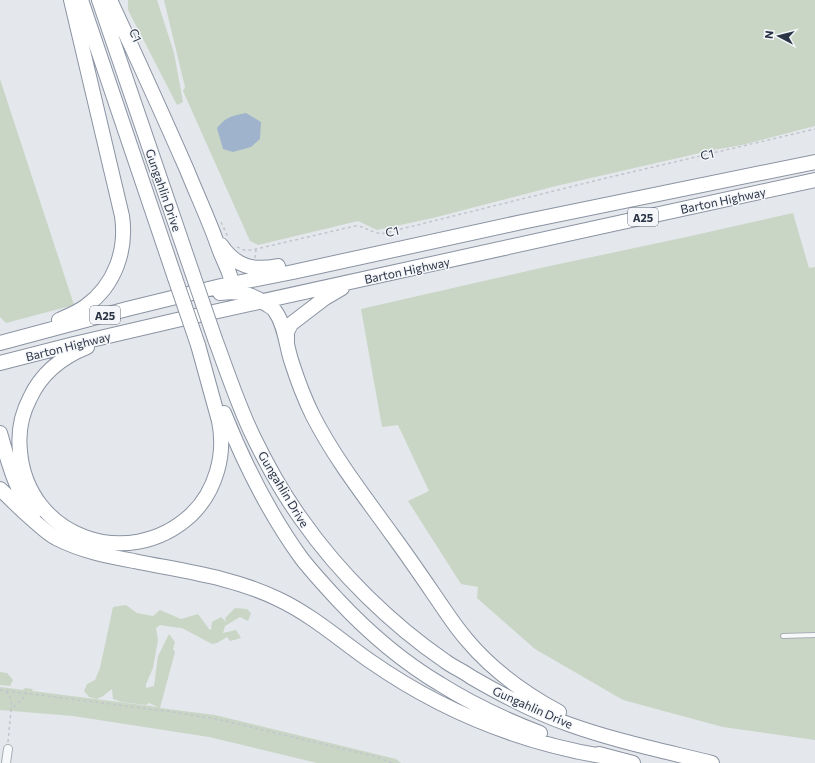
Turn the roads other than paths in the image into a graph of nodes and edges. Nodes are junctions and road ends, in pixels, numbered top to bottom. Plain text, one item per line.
1 (71, 0) edge
2 (81, 0) edge
3 (99, 0) edge
4 (110, 0) edge
5 (815, 162) edge
6 (815, 180) edge
7 (522, 222) junction
8 (214, 233) junction
9 (353, 282) junction
10 (233, 288) junction
11 (262, 301) junction
12 (220, 311) junction
13 (177, 320) junction
14 (26, 336) junction
15 (1, 341) edge
16 (198, 345) junction
17 (288, 348) junction
18 (0, 364) edge
19 (0, 433) edge
20 (0, 489) edge
21 (70, 544) junction
22 (815, 635) edge
23 (783, 636) dead end
24 (621, 740) junction
25 (8, 749) road end
26 (607, 757) junction
27 (6, 763) edge
28 (633, 763) edge
29 (712, 763) edge

1 - 14 highway
2 - 16 highway, Gungahlin Drive, bridge
3 - 24 highway, Gungahlin Drive, bridge
4 - 8 highway
5 - 7 highway, Barton Highway / A25
6 - 9 highway, Barton Highway / A25
7 - 8 highway
7 - 10 highway, Barton Highway / A25
8 - 10 highway
9 - 11 highway, Barton Highway / A25
9 - 17 highway
10 - 11 highway
10 - 12 highway
10 - 14 highway, Barton Highway / A25
11 - 12 highway, Barton Highway / A25
11 - 17 highway
12 - 13 highway, Barton Highway / A25
13 - 16 highway
13 - 18 highway, Barton Highway / A25
14 - 15 highway, Barton Highway / A25
16 - 26 highway, Gungahlin Drive
17 - 24 highway
19 - 21 highway
20 - 21 highway
21 - 26 highway
22 - 23 lane
24 - 29 highway, Gungahlin Drive
25 - 27 street
26 - 28 highway, Gungahlin Drive

